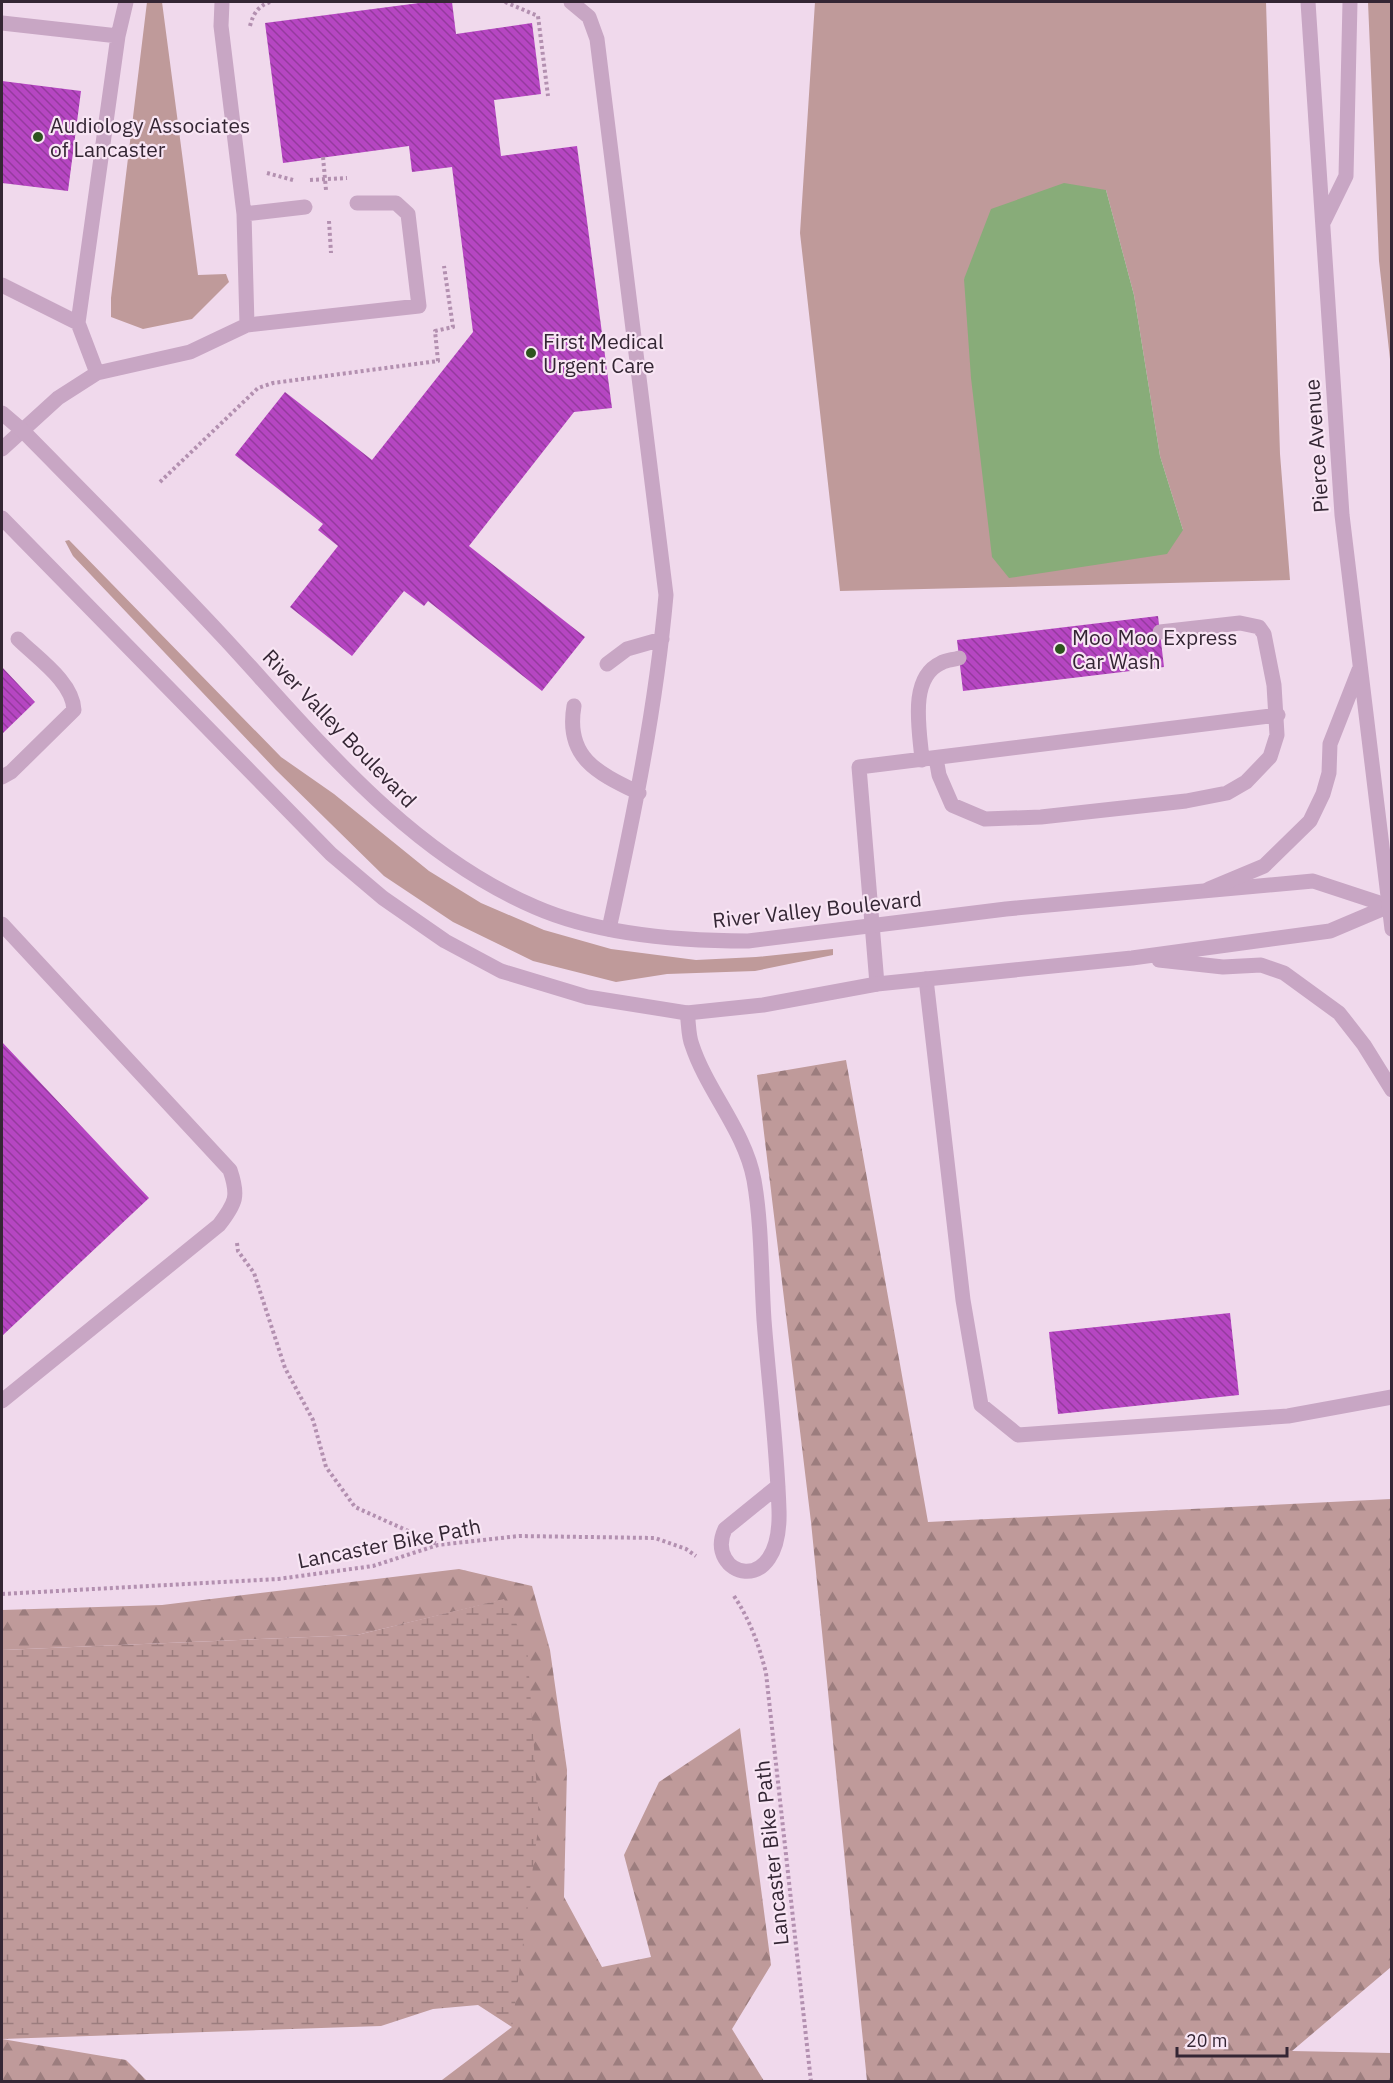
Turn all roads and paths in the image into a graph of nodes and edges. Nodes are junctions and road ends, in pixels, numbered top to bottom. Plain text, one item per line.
1 (126, 2) edge
2 (222, 2) edge
3 (270, 2) edge
4 (505, 2) edge
5 (571, 2) edge
6 (1308, 2) edge
7 (1350, 2) edge
8 (2, 23) edge
9 (248, 33) dead end
10 (118, 36) junction
11 (549, 96) dead end
12 (266, 163) dead end
13 (355, 177) dead end
14 (307, 180) dead end
15 (298, 181) dead end
16 (357, 203) dead end
17 (305, 207) dead end
18 (244, 214) junction
19 (1324, 221) junction
20 (443, 260) dead end
21 (2, 285) edge
22 (78, 323) junction
23 (247, 325) junction
24 (97, 372) junction
25 (2, 413) edge
26 (23, 431) junction
27 (2, 449) edge
28 (160, 482) dead end
29 (2, 518) edge
30 (1160, 632) dead end
31 (18, 639) dead end
32 (662, 639) junction
33 (959, 658) dead end
34 (607, 664) dead end
35 (1360, 667) junction
36 (574, 706) dead end
37 (1278, 715) junction
38 (929, 759) junction
39 (2, 777) edge
40 (639, 792) junction
41 (1209, 889) junction
42 (1390, 905) edge
43 (2, 924) edge
44 (871, 926) junction
45 (609, 929) junction
46 (1392, 929) edge
47 (1132, 958) junction
48 (926, 979) junction
49 (877, 984) junction
50 (687, 1013) junction
51 (1392, 1090) edge
52 (233, 1207) junction
53 (1392, 1397) edge
54 (2, 1401) edge
55 (778, 1486) junction
56 (438, 1545) junction
57 (704, 1561) dead end
58 (729, 1590) dead end
59 (2, 1594) edge
60 (811, 2080) edge

1 - 10 street
2 - 18 street
3 - 9 path
4 - 11 path
5 - 32 street
6 - 19 street, Pierce Avenue
7 - 19 street, Pierce Avenue
8 - 10 street
10 - 22 street
12 - 15 path
13 - 14 path
16 - 23 street
17 - 18 street
18 - 23 street
19 - 35 street, Pierce Avenue
20 - 28 path
21 - 22 street
22 - 24 street
23 - 24 street
24 - 26 street
25 - 26 street, River Valley Boulevard
26 - 27 street
26 - 45 street, River Valley Boulevard
29 - 50 street
30 - 37 street
31 - 39 street
32 - 34 street
32 - 40 street
33 - 38 street
35 - 41 street, Pierce Avenue
35 - 42 street, Pierce Avenue
36 - 40 street
37 - 38 street
37 - 38 street
38 - 44 street
40 - 45 street
41 - 42 street, River Valley Boulevard
41 - 44 street, River Valley Boulevard
42 - 46 street, Pierce Avenue
42 - 47 street
43 - 52 street
44 - 45 street, River Valley Boulevard
44 - 49 street
47 - 48 street
47 - 51 street
48 - 49 street
48 - 53 street
49 - 50 street
50 - 55 street
52 - 54 street
52 - 56 path
55 - 55 street
56 - 57 path, Lancaster Bike Path
56 - 59 path, Lancaster Bike Path
58 - 60 path, Lancaster Bike Path

